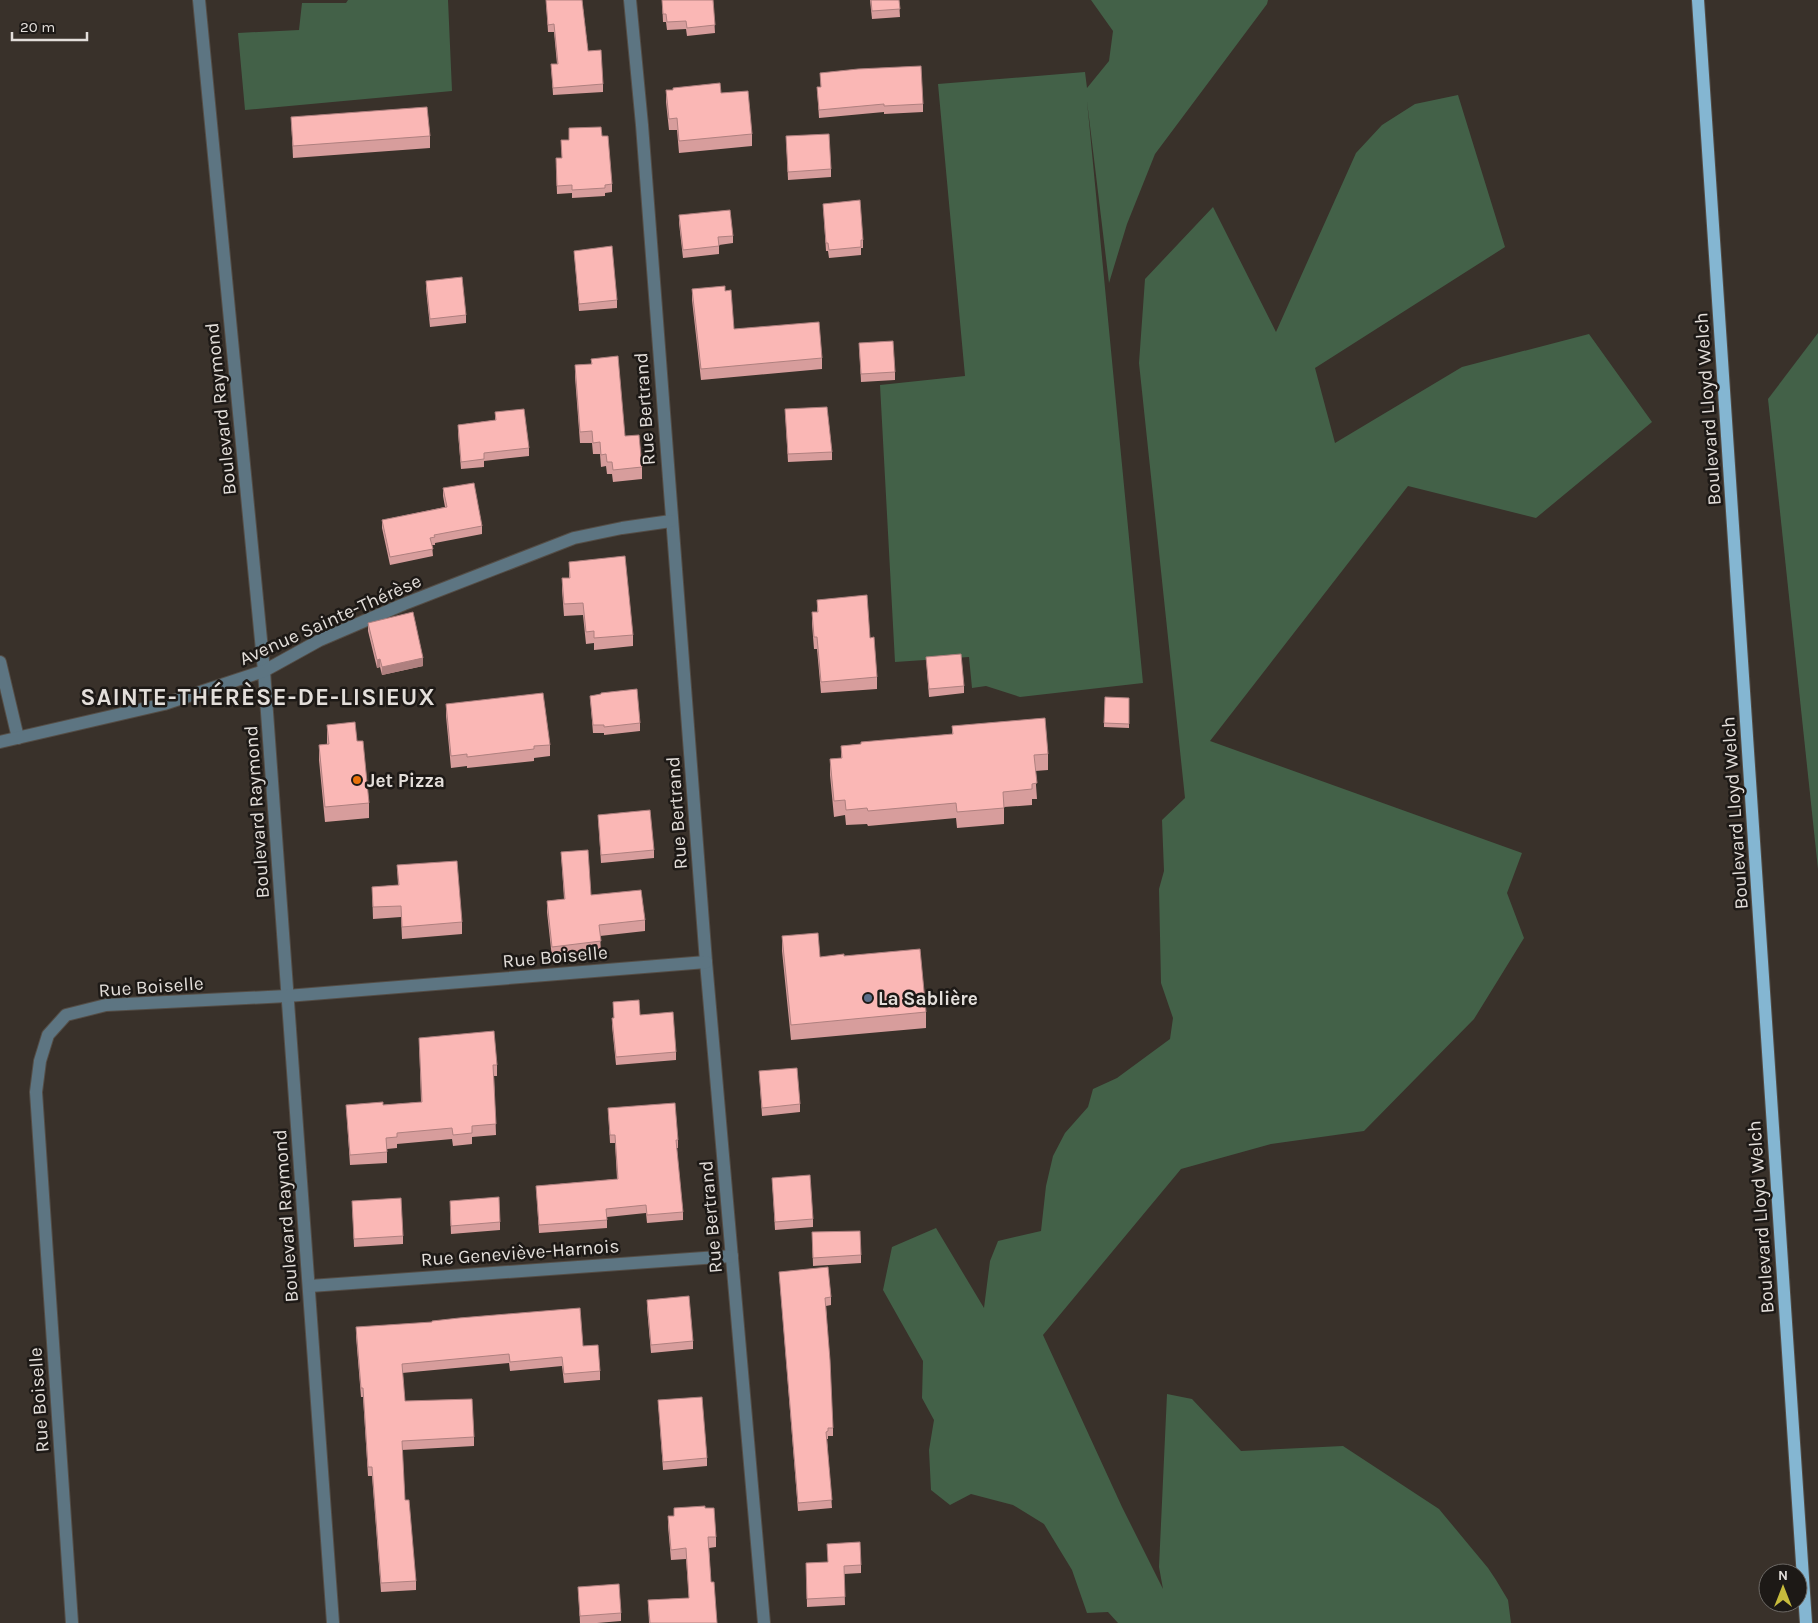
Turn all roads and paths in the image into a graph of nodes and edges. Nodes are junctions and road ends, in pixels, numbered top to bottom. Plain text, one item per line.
1 (199, 0) edge
2 (630, 0) edge
3 (1698, 0) edge
4 (671, 521) junction
5 (0, 662) edge
6 (264, 671) junction
7 (18, 738) junction
8 (0, 742) edge
9 (706, 962) junction
10 (288, 996) junction
11 (732, 1256) junction
12 (310, 1286) junction
13 (72, 1623) edge
14 (333, 1623) edge
15 (764, 1623) edge
16 (1806, 1623) edge

1 - 6 street, Boulevard Raymond
2 - 4 street, Rue Bertrand
3 - 16 main road, Boulevard Lloyd Welch
4 - 6 street, Avenue Sainte-Thérèse
4 - 9 street, Rue Bertrand
5 - 7 street
6 - 7 street, Avenue Sainte-Thérèse
6 - 10 street, Boulevard Raymond
7 - 8 street, Avenue Sainte-Thérèse
9 - 10 street, Rue Boiselle
9 - 11 street, Rue Bertrand
10 - 12 street, Boulevard Raymond
10 - 13 street, Rue Boiselle
11 - 12 street, Rue Geneviève-Harnois
11 - 15 street, Rue Bertrand
12 - 14 street, Boulevard Raymond

